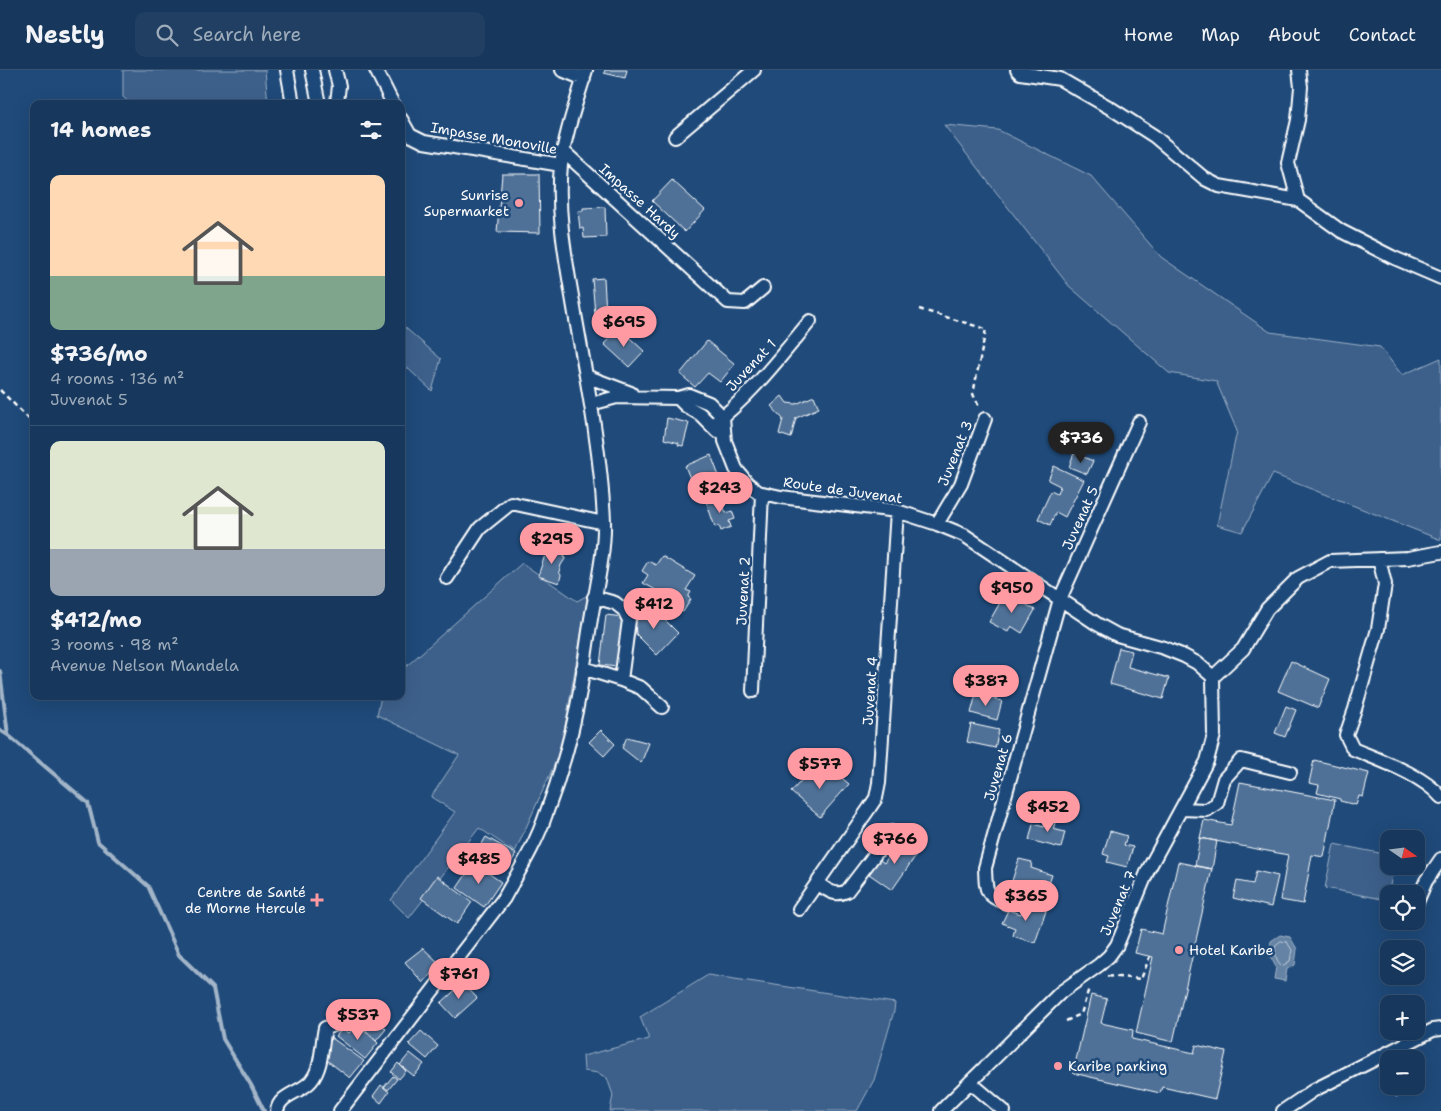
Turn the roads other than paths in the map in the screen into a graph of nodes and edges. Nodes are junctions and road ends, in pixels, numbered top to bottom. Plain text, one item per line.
1 (287, 70) edge
2 (312, 70) edge
3 (335, 70) edge
4 (376, 70) edge
5 (562, 70) edge
6 (754, 70) edge
7 (1017, 70) edge
8 (1299, 70) edge
9 (585, 74) edge
10 (292, 100) edge
11 (318, 100) edge
12 (336, 100) edge
13 (391, 100) edge
14 (405, 126) edge
15 (675, 137) dead end
16 (564, 152) junction
17 (561, 165) junction
18 (1298, 200) junction
19 (1441, 278) edge
20 (762, 288) dead end
21 (810, 321) dead end
22 (586, 376) junction
23 (638, 396) junction
24 (678, 398) junction
25 (591, 404) junction
26 (723, 417) junction
27 (985, 419) road end
28 (1139, 422) dead end
29 (711, 426) junction
30 (725, 441) junction
31 (762, 493) junction
32 (897, 511) junction
33 (604, 523) junction
34 (937, 524) junction
35 (1441, 552) edge
36 (1379, 559) junction
37 (447, 578) dead end
38 (594, 597) junction
39 (1060, 599) junction
40 (583, 668) junction
41 (1213, 677) junction
42 (620, 680) junction
43 (753, 691) dead end
44 (662, 708) dead end
45 (1290, 772) dead end
46 (1441, 797) edge
47 (1182, 809) junction
48 (892, 832) dead end
49 (1441, 859) edge
50 (817, 883) junction
51 (1424, 885) edge
52 (1006, 903) dead end
53 (799, 909) dead end
54 (355, 1018) dead end
55 (1441, 1029) edge
56 (970, 1082) junction
57 (277, 1111) edge
58 (340, 1111) edge
59 (941, 1111) edge
60 (1004, 1111) edge
61 (1283, 1111) edge

1 - 10 street
2 - 11 street
3 - 12 street
4 - 13 street
5 - 9 street
6 - 15 street
7 - 18 street
8 - 18 street
9 - 16 street
14 - 17 street, Impasse Monoville
16 - 17 street
16 - 20 street, Impasse Hardy
17 - 22 street
18 - 19 street
21 - 26 street, Juvenat 1
22 - 23 street
22 - 25 street
23 - 24 street
23 - 25 street
24 - 26 street
24 - 29 street, Route de Juvenat
25 - 33 street
26 - 29 street, Juvenat 1
26 - 30 street, Route de Juvenat
27 - 34 street, Juvenat 3
28 - 39 street, Juvenat 5
29 - 30 street, Route de Juvenat
30 - 31 street, Route de Juvenat
31 - 32 street, Route de Juvenat
31 - 43 street, Juvenat 2
32 - 34 street, Route de Juvenat
32 - 50 street, Juvenat 4
33 - 37 street
33 - 38 street
34 - 39 street, Route de Juvenat
35 - 36 street
36 - 41 street
36 - 46 street
38 - 40 street
38 - 42 street
39 - 41 street, Route de Juvenat
39 - 52 street, Juvenat 6
40 - 42 street
40 - 58 street
41 - 47 street, Juvenat 7
42 - 44 street
45 - 47 street
47 - 56 street, Juvenat 7
48 - 50 street
49 - 51 street
50 - 53 street, Juvenat 4
54 - 57 street
55 - 61 street
56 - 59 street, Juvenat 7
56 - 60 street

